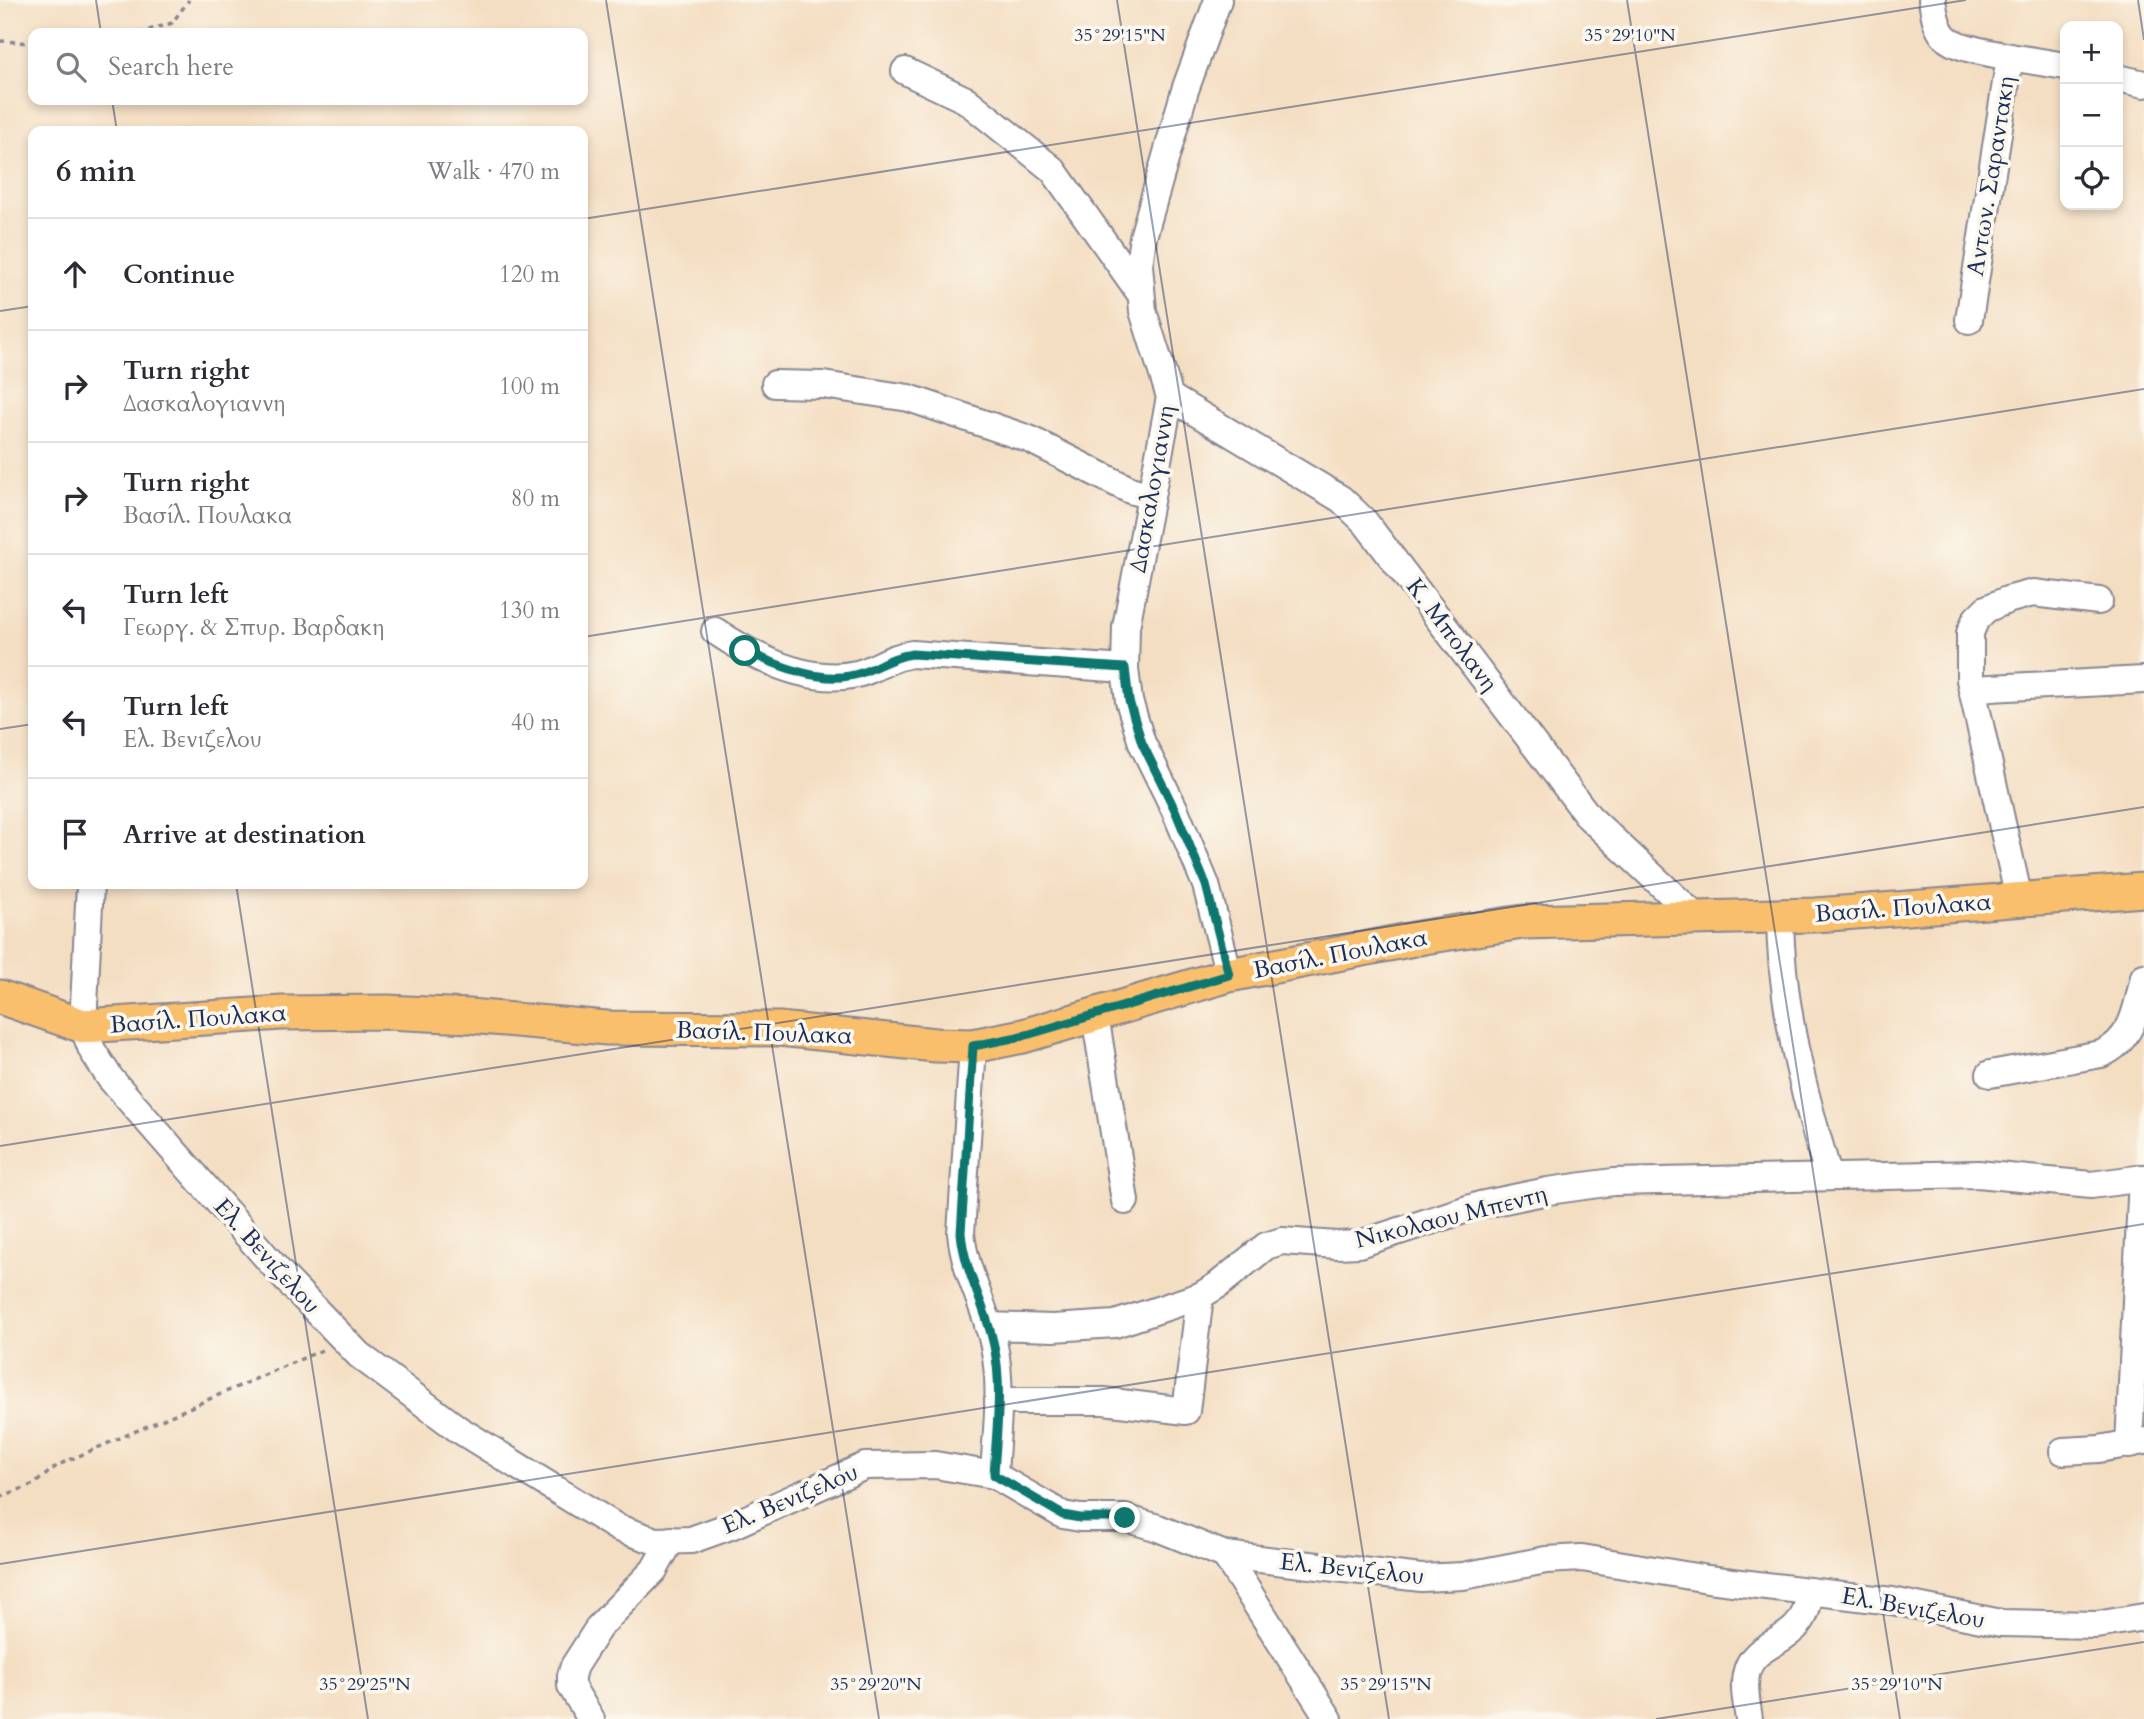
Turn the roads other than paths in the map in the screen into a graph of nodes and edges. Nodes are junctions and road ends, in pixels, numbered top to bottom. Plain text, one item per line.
1 (1218, 0) edge
2 (1932, 0) edge
3 (2010, 57) junction
4 (2060, 65) edge
5 (905, 71) dead end
6 (2123, 79) edge
7 (2144, 84) edge
8 (1140, 293) junction
9 (1969, 320) dead end
10 (775, 384) dead end
11 (1170, 397) junction
12 (1151, 496) junction
13 (2099, 601) dead end
14 (715, 631) dead end
15 (1125, 668) junction
16 (2144, 680) edge
17 (1972, 689) junction
18 (90, 889) edge
19 (2144, 890) edge
20 (2018, 899) junction
21 (1780, 916) junction
22 (1697, 918) junction
23 (1229, 975) junction
24 (2144, 976) edge
25 (0, 997) edge
26 (1095, 1015) junction
27 (83, 1026) junction
28 (973, 1046) junction
29 (1990, 1074) dead end
30 (1829, 1177) junction
31 (2143, 1178) edge
32 (1125, 1201) dead end
33 (1200, 1296) junction
34 (988, 1326) junction
35 (998, 1401) junction
36 (2137, 1443) edge
37 (2063, 1451) dead end
38 (994, 1475) junction
39 (671, 1540) junction
40 (1225, 1555) junction
41 (1809, 1591) junction
42 (2144, 1617) edge
43 (591, 1719) edge
44 (1329, 1719) edge
45 (1749, 1719) edge

1 - 8 street, Δασκαλογιαννη
2 - 3 street, Αντων. Σαραντακη
3 - 4 street
3 - 9 street, Αντων. Σαραντακη
5 - 8 street
6 - 7 street
8 - 11 street, Δασκαλογιαννη
10 - 12 street
11 - 12 street, Δασκαλογιαννη
11 - 22 street, Κ. Μπολανη
12 - 15 street, Δασκαλογιαννη
13 - 17 street
14 - 15 street
15 - 23 street, Δασκαλογιαννη
16 - 17 street
17 - 20 street
18 - 27 street
19 - 20 main road, Βασίλ. Πουλακα
20 - 21 main road, Βασίλ. Πουλακα
21 - 22 main road, Βασίλ. Πουλακα
21 - 30 street
22 - 23 main road, Βασίλ. Πουλακα
23 - 26 main road, Βασίλ. Πουλακα
24 - 29 street
25 - 27 main road
26 - 28 main road, Βασίλ. Πουλακα
26 - 32 street
27 - 28 main road, Βασίλ. Πουλακα
27 - 39 street, Ελ. Βενιζελου
28 - 34 street
30 - 31 street, Νικολαου Μπεντη
30 - 33 street, Νικολαου Μπεντη
31 - 36 street
33 - 34 street, Νικολαου Μπεντη
33 - 35 street
34 - 35 street
35 - 38 street
36 - 37 street
38 - 39 street, Ελ. Βενιζελου
38 - 40 street, Ελ. Βενιζελου
39 - 43 street
40 - 41 street, Ελ. Βενιζελου
40 - 44 street
41 - 42 street, Ελ. Βενιζελου
41 - 45 street

